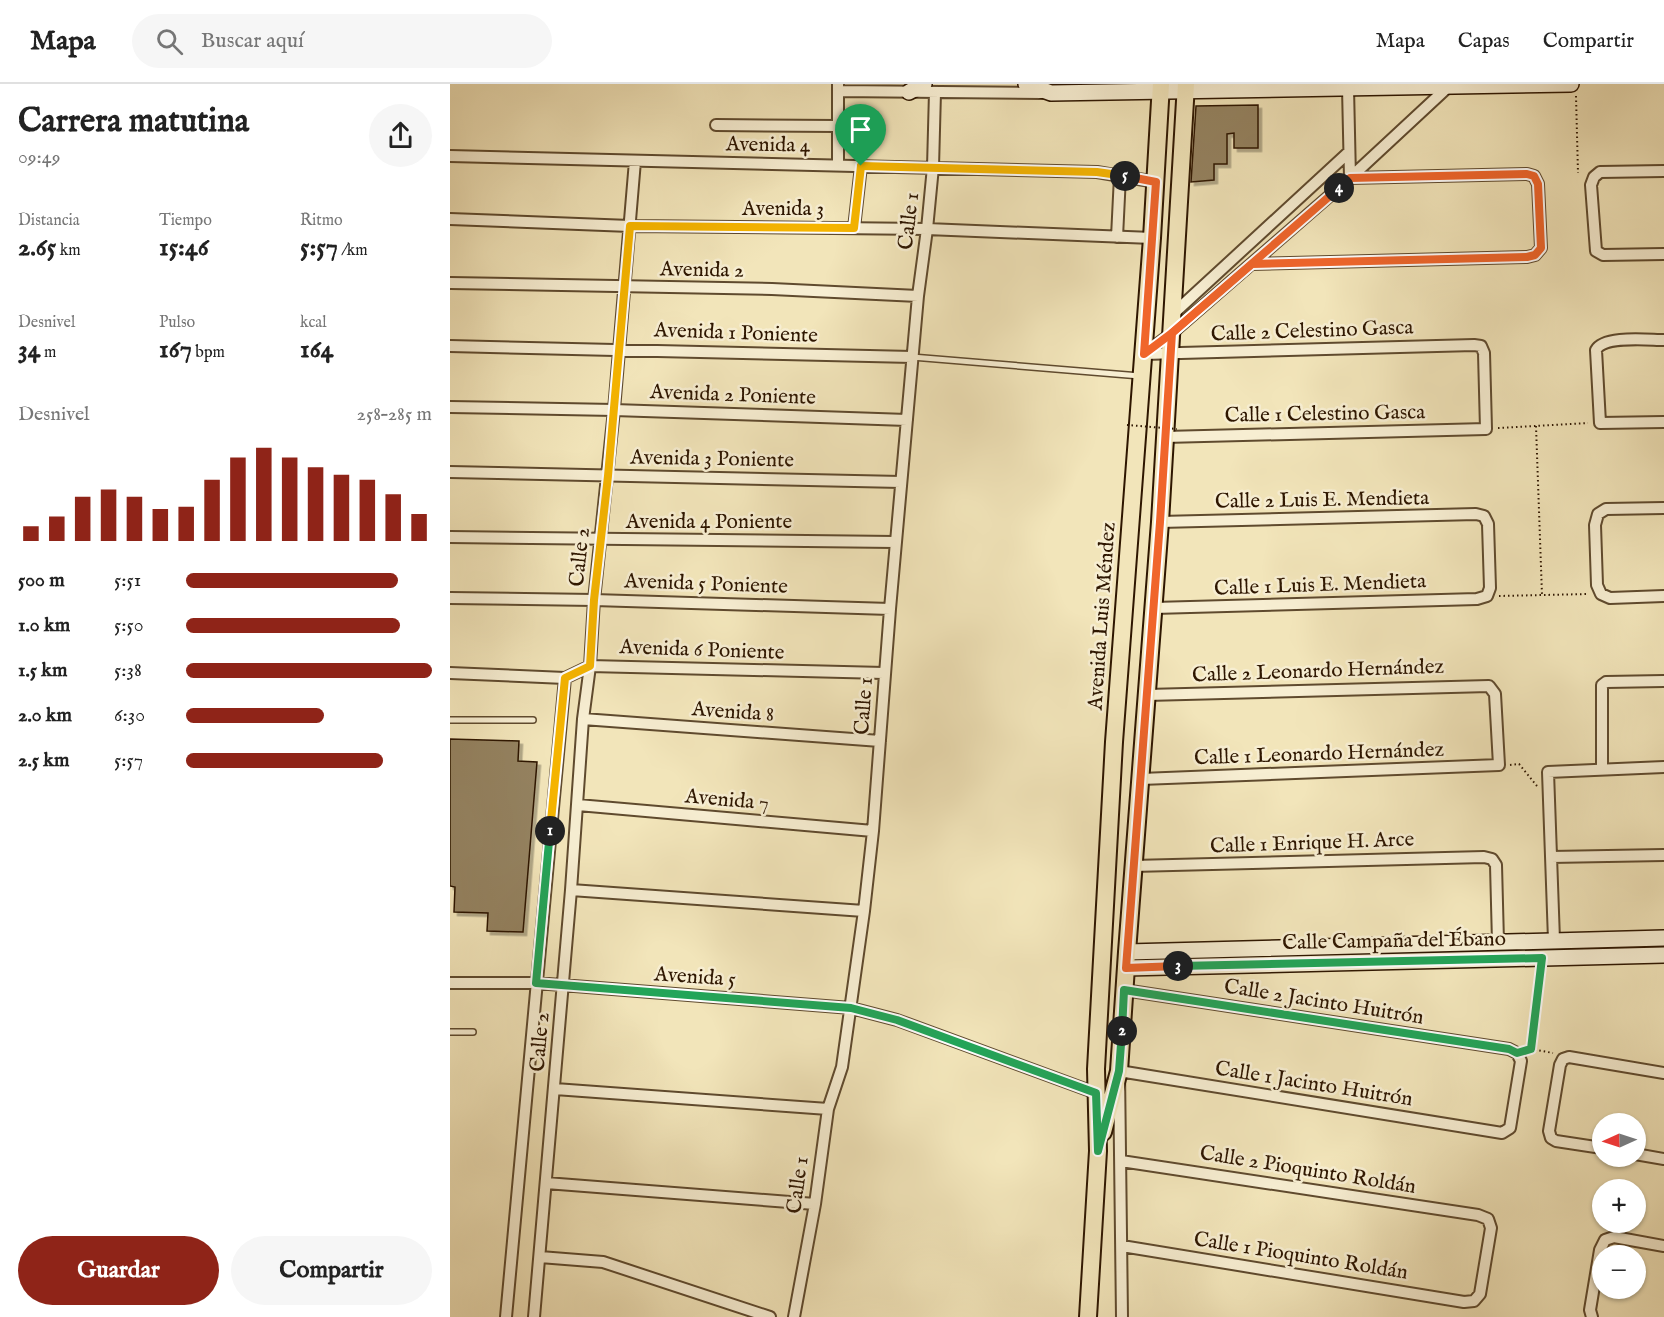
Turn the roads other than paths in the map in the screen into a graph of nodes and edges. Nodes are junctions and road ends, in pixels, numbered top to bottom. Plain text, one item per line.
1 (1026, 84) edge
2 (1449, 86) junction
3 (838, 88) edge
4 (929, 88) edge
5 (1160, 88) edge
6 (1186, 88) edge
7 (1348, 88) junction
8 (1574, 90) edge
9 (909, 92) joint
10 (1051, 93) junction
11 (716, 124) dead end
12 (837, 126) junction
13 (1349, 152) junction
14 (450, 156) edge
15 (635, 161) junction
16 (838, 165) junction
17 (861, 166) junction
18 (933, 167) junction
19 (1664, 171) edge
20 (1120, 176) junction
21 (1350, 178) junction
22 (1156, 182) junction
23 (450, 219) edge
24 (630, 226) junction
25 (854, 228) junction
26 (927, 229) junction
27 (1118, 237) junction
28 (1152, 238) junction
29 (1664, 254) edge
30 (1252, 264) junction
31 (450, 283) edge
32 (625, 287) junction
33 (918, 296) junction
34 (1173, 314) junction
35 (1172, 333) junction
36 (1664, 340) edge
37 (450, 346) edge
38 (620, 349) junction
39 (1144, 354) junction
40 (1170, 354) junction
41 (912, 357) junction
42 (1142, 376) junction
43 (450, 407) edge
44 (614, 410) junction
45 (907, 420) junction
46 (1664, 422) edge
47 (1486, 429) joint
48 (1171, 433) junction
49 (450, 472) edge
50 (608, 476) junction
51 (901, 482) junction
52 (1664, 508) edge
53 (1160, 522) junction
54 (450, 537) edge
55 (600, 540) junction
56 (895, 542) junction
57 (1487, 596) joint
58 (1664, 596) edge
59 (450, 598) edge
60 (594, 600) junction
61 (1154, 608) junction
62 (890, 609) junction
63 (590, 666) junction
64 (450, 673) edge
65 (884, 673) junction
66 (565, 678) junction
67 (1664, 681) edge
68 (1147, 695) junction
69 (584, 719) junction
70 (450, 720) edge
71 (533, 720) dead end
72 (880, 741) junction
73 (1498, 765) joint
74 (1664, 767) edge
75 (1602, 769) junction
76 (1141, 779) junction
77 (578, 805) junction
78 (873, 831) junction
79 (1664, 855) edge
80 (1551, 858) junction
81 (1134, 866) junction
82 (572, 890) junction
83 (864, 911) junction
84 (1664, 938) edge
85 (1554, 940) junction
86 (1498, 942) junction
87 (1664, 955) edge
88 (1126, 960) junction
89 (450, 982) edge
90 (536, 983) junction
91 (564, 985) junction
92 (1124, 990) junction
93 (851, 1008) junction
94 (450, 1032) edge
95 (473, 1032) dead end
96 (1119, 1071) junction
97 (1664, 1073) edge
98 (555, 1089) junction
99 (1096, 1093) junction
100 (828, 1108) junction
101 (1502, 1133) joint
102 (1592, 1147) edge
103 (1098, 1151) junction
104 (1646, 1156) edge
105 (1664, 1159) edge
106 (1121, 1161) junction
107 (546, 1183) junction
108 (815, 1204) junction
109 (1122, 1246) junction
110 (1664, 1246) edge
111 (540, 1257) junction
112 (1474, 1301) joint
113 (506, 1317) edge
114 (534, 1317) edge
115 (770, 1317) edge
116 (794, 1317) edge
117 (1088, 1317) edge
118 (1122, 1317) edge
119 (1592, 1317) edge

1 - 10 street
2 - 7 street
2 - 8 street
2 - 21 street
3 - 9 street
3 - 12 street
4 - 9 street
4 - 10 street
4 - 18 street, Calle 1
5 - 6 street
5 - 10 street
5 - 22 main road, Avenida Luis Méndez
6 - 7 street
6 - 34 main road, Avenida Luis Méndez
7 - 13 street
11 - 12 street
12 - 16 street
13 - 21 street
13 - 34 street
14 - 15 street, Avenida 4
15 - 16 street, Avenida 4
15 - 24 street, Calle 2
16 - 17 street, Avenida 4
17 - 18 street, Avenida 4
17 - 25 street
18 - 20 street, Avenida 4
18 - 26 street, Calle 1
19 - 29 street
20 - 22 street, Avenida 4
20 - 27 street
21 - 30 street
21 - 30 street
22 - 28 main road, Avenida Luis Méndez
23 - 24 street, Avenida 3
24 - 25 street, Avenida 3
24 - 32 street, Calle 2
25 - 26 street, Avenida 3
26 - 27 street, Avenida 3
26 - 33 street, Calle 1
27 - 28 street, Avenida 3
28 - 39 main road, Avenida Luis Méndez
30 - 35 street
31 - 32 street, Avenida 2
32 - 33 street, Avenida 2
32 - 38 street, Calle 2
33 - 41 street, Calle 1
34 - 35 main road, Avenida Luis Méndez
35 - 39 street
35 - 40 main road, Avenida Luis Méndez
36 - 46 street
37 - 38 street, Avenida 1 Poniente
38 - 41 street, Avenida 1 Poniente
38 - 44 street, Calle 2
39 - 40 street, Calle 2 Celestino Gasca
39 - 42 main road, Avenida Luis Méndez
40 - 47 street, Calle 2 Celestino Gasca
40 - 48 main road, Avenida Luis Méndez
41 - 42 lane
41 - 45 street, Calle 1
42 - 99 main road, Avenida Luis Méndez
43 - 44 street, Avenida 2 Poniente
44 - 45 street, Avenida 2 Poniente
44 - 50 street, Calle 2
45 - 51 street, Calle 1
47 - 48 street, Calle 1 Celestino Gasca
48 - 53 main road, Avenida Luis Méndez
49 - 50 street, Avenida 3 Poniente
50 - 51 street, Avenida 3 Poniente
50 - 55 street, Calle 2
51 - 56 street, Calle 1
52 - 58 street
53 - 57 street, Calle 2 Luis E. Mendieta
53 - 61 main road, Avenida Luis Méndez
54 - 55 street, Avenida 4 Poniente
55 - 56 street, Avenida 4 Poniente
55 - 60 street, Calle 2
56 - 62 street, Calle 1
57 - 61 street, Calle 1 Luis E. Mendieta
59 - 60 street, Avenida 5 Poniente
60 - 62 street, Avenida 5 Poniente
60 - 63 street, Calle 2
61 - 68 main road, Avenida Luis Méndez
62 - 65 street, Calle 1
63 - 65 street, Avenida 6 Poniente
63 - 66 street, Avenida 6 Poniente
63 - 69 street, Calle 2
64 - 66 street, Avenida 6 Poniente
65 - 72 street, Calle 1
66 - 90 street, Calle 2
67 - 75 street
68 - 73 street, Calle 2 Leonardo Hernández
68 - 76 main road, Avenida Luis Méndez
69 - 72 street, Avenida 8
69 - 77 street, Calle 2
70 - 71 lane
72 - 78 street, Calle 1
73 - 76 street, Calle 1 Leonardo Hernández
74 - 75 street
75 - 80 street
76 - 81 main road, Avenida Luis Méndez
77 - 78 street, Avenida 7
77 - 82 street, Calle 2
78 - 83 street, Calle 1
79 - 80 street
80 - 85 street
81 - 86 street, Calle 1 Enrique H. Arce
81 - 88 main road, Avenida Luis Méndez
82 - 83 street
82 - 91 street, Calle 2
83 - 93 street, Calle 1
84 - 85 street, Calle Campaña del Ébano
85 - 86 street, Calle Campaña del Ébano
86 - 88 street, Calle Campaña del Ébano
87 - 88 street, Calle Campaña del Ébano
88 - 92 main road, Avenida Luis Méndez
89 - 90 street, Avenida 5
90 - 91 street, Avenida 5
90 - 113 street, Calle 2
91 - 93 street, Avenida 5
91 - 98 street, Calle 2
92 - 96 main road, Avenida Luis Méndez
92 - 101 street, Calle 2 Jacinto Huitrón
93 - 99 street, Avenida 5
93 - 100 street, Calle 1
94 - 95 lane
96 - 101 street, Calle 1 Jacinto Huitrón
96 - 103 main road, Avenida Luis Méndez
96 - 106 street, Avenida Luis Méndez
97 - 102 street
98 - 100 street
98 - 107 street, Calle 2
99 - 103 main road, Avenida Luis Méndez
100 - 108 street, Calle 1
103 - 117 main road, Avenida Luis Méndez
104 - 105 street
106 - 109 street, Avenida Luis Méndez
106 - 112 street, Calle 2 Pioquinto Roldán
107 - 108 street
107 - 111 street, Calle 2
108 - 116 street, Calle 1
109 - 112 street, Calle 1 Pioquinto Roldán
109 - 118 street, Avenida Luis Méndez
110 - 119 street
111 - 114 street, Calle 2
111 - 115 street

